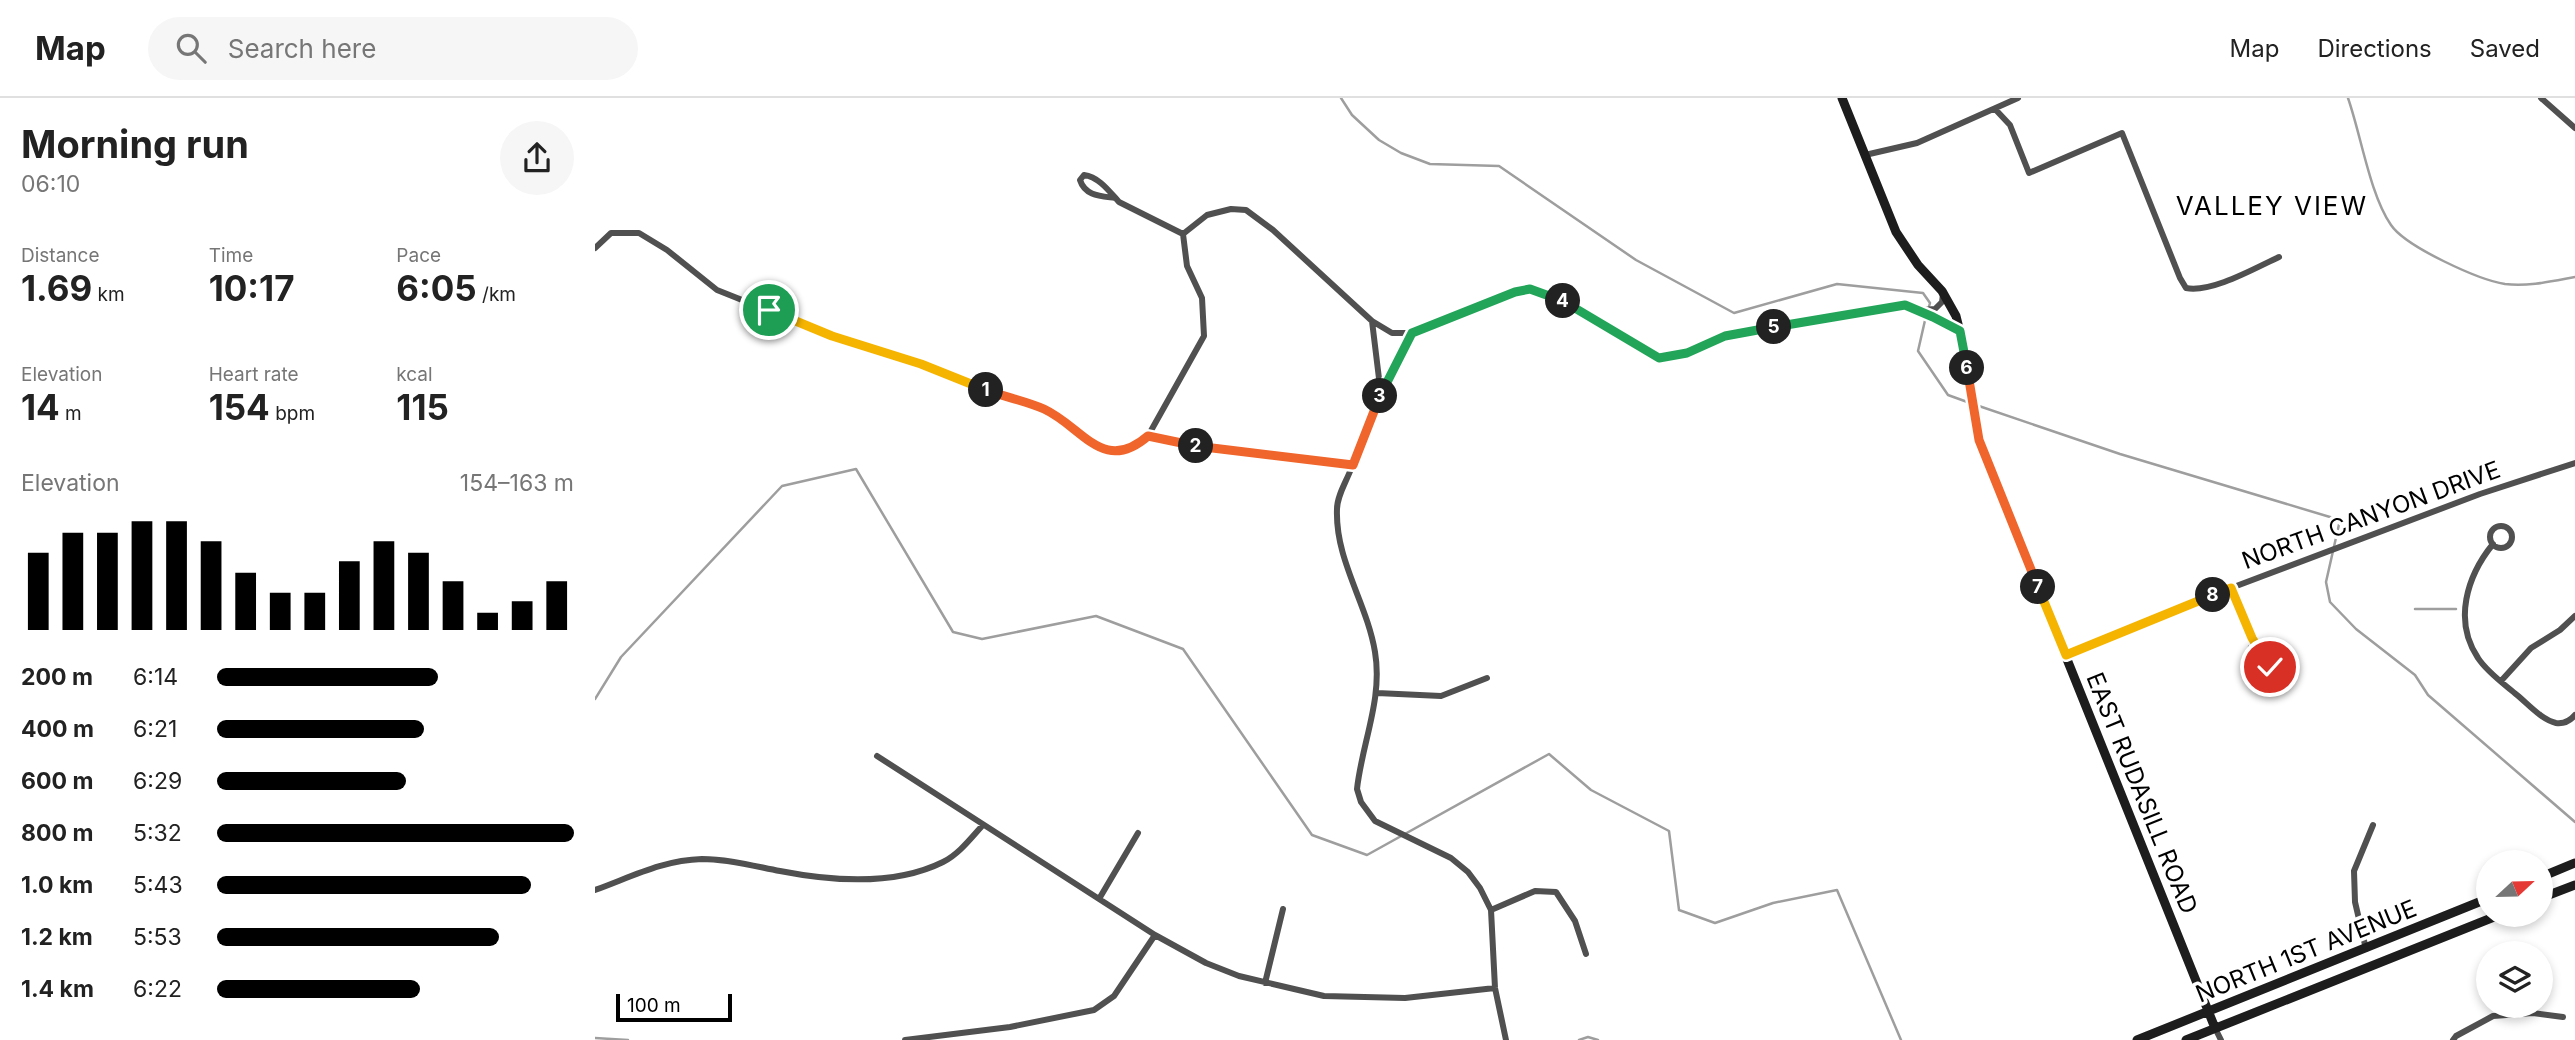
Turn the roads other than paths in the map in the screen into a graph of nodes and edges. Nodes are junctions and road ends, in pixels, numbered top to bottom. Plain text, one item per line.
1 (1842, 98) edge
2 (2018, 98) edge
3 (2541, 98) edge
4 (1995, 109) junction
5 (2573, 123) edge
6 (1865, 155) junction
7 (1115, 198) junction
8 (1183, 234) junction
9 (595, 248) edge
10 (2279, 257) dead end
11 (1943, 292) junction
12 (1915, 309) junction
13 (1372, 321) junction
14 (1960, 331) junction
15 (1412, 333) junction
16 (1381, 396) junction
17 (1148, 436) junction
18 (2575, 463) edge
19 (1353, 465) junction
20 (2493, 544) dead end
21 (2231, 588) junction
22 (2575, 616) edge
23 (2252, 638) junction
24 (2066, 655) junction
25 (1487, 678) dead end
26 (2501, 681) junction
27 (1377, 693) junction
28 (2575, 715) edge
29 (877, 756) dead end
30 (2373, 825) dead end
31 (982, 826) junction
32 (1138, 833) dead end
33 (2575, 863) edge
34 (2553, 872) edge
35 (2575, 885) edge
36 (595, 890) edge
37 (2553, 893) edge
38 (1098, 899) junction
39 (2476, 903) edge
40 (1283, 909) dead end
41 (1491, 910) junction
42 (2476, 924) edge
43 (1155, 935) junction
44 (2366, 949) junction
45 (1586, 954) dead end
46 (1265, 983) junction
47 (1495, 988) junction
48 (2209, 1011) junction
49 (2563, 1017) dead end
50 (2215, 1028) junction
51 (905, 1040) edge
52 (1506, 1040) edge
53 (2137, 1040) edge
54 (2186, 1040) edge
55 (2221, 1040) edge
56 (2453, 1040) edge

1 - 6 street, EAST RUDASILL ROAD
2 - 4 street
3 - 5 street
4 - 6 street
4 - 10 street
6 - 11 street, EAST RUDASILL ROAD
7 - 7 street
7 - 8 street
8 - 13 street
8 - 17 street
9 - 17 street
11 - 12 street
11 - 14 street, EAST RUDASILL ROAD
12 - 14 street
12 - 15 street
13 - 15 street
13 - 16 street
14 - 24 street, EAST RUDASILL ROAD
15 - 16 street
16 - 19 street
17 - 19 street
18 - 21 street, NORTH CANYON DRIVE
19 - 27 street
20 - 26 street
21 - 23 street
21 - 24 street, NORTH CANYON DRIVE
22 - 26 street
23 - 23 street
24 - 48 street, EAST RUDASILL ROAD
25 - 27 street
26 - 28 street
27 - 41 street
29 - 31 street
30 - 44 street
31 - 36 street
31 - 38 street
32 - 38 street
33 - 34 street
35 - 37 street
38 - 43 street
39 - 44 street, NORTH 1ST AVENUE
40 - 46 street
41 - 45 street
41 - 47 street
42 - 50 street, NORTH 1ST AVENUE
43 - 46 street
43 - 51 street
44 - 48 street, NORTH 1ST AVENUE
46 - 47 street
47 - 52 street
48 - 50 street, EAST RUDASILL ROAD
48 - 53 street, NORTH 1ST AVENUE
49 - 56 street
50 - 54 street, NORTH 1ST AVENUE
50 - 55 street, EAST RUDASILL ROAD

